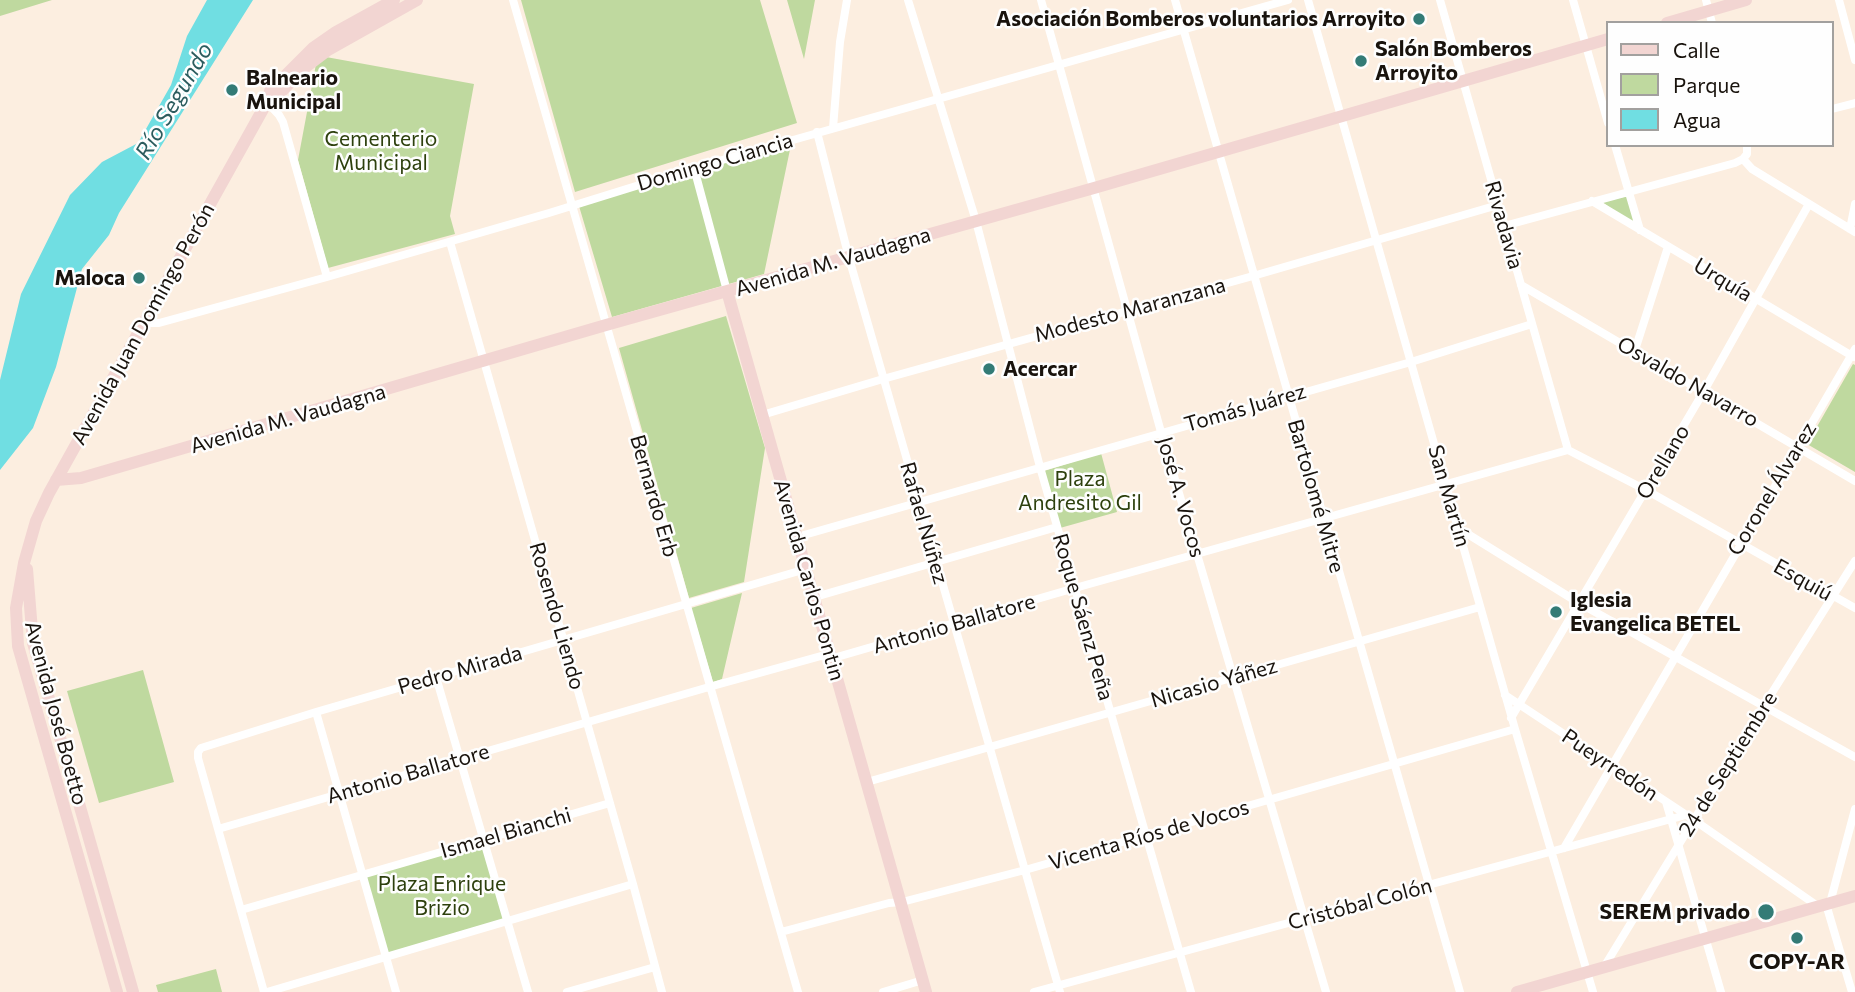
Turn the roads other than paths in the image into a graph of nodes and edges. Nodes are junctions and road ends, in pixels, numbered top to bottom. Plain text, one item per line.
1 (394, 0) edge
2 (418, 0) edge
3 (513, 0) edge
4 (848, 0) edge
5 (908, 0) edge
6 (1041, 0) edge
7 (1175, 0) edge
8 (1288, 0) edge
9 (1308, 0) edge
10 (1440, 0) edge
11 (1573, 0) edge
12 (1746, 0) edge
13 (1839, 0) edge
14 (1709, 11) edge
15 (1674, 21) edge
16 (1184, 30) junction
17 (1606, 40) edge
18 (1585, 46) junction
19 (1855, 60) edge
20 (1059, 65) junction
21 (1463, 79) junction
22 (938, 100) junction
23 (267, 102) junction
24 (1855, 103) edge
25 (1834, 108) edge
26 (1341, 116) junction
27 (1606, 116) edge
28 (833, 128) junction
29 (817, 132) junction
30 (1616, 147) edge
31 (1747, 147) edge
32 (1218, 152) junction
33 (1743, 159) junction
34 (694, 168) junction
35 (1094, 188) junction
36 (1629, 191) junction
37 (1592, 201) junction
38 (571, 204) junction
39 (1808, 204) junction
40 (1855, 204) edge
41 (1498, 205) junction
42 (976, 221) junction
43 (1504, 226) junction
44 (1640, 230) junction
45 (1853, 230) edge
46 (1376, 241) junction
47 (450, 242) junction
48 (1668, 247) junction
49 (849, 258) junction
50 (1253, 276) junction
51 (327, 277) junction
52 (1521, 285) junction
53 (727, 291) junction
54 (1755, 299) junction
55 (1128, 310) junction
56 (142, 323) junction
57 (1532, 324) junction
58 (606, 325) junction
59 (1008, 344) junction
60 (1634, 350) junction
61 (1854, 354) edge
62 (485, 362) junction
63 (1410, 362) junction
64 (883, 379) junction
65 (1704, 391) junction
66 (1287, 396) junction
67 (762, 415) junction
68 (1161, 432) junction
69 (1798, 446) junction
70 (1569, 450) junction
71 (1040, 467) junction
72 (56, 480) junction
73 (1855, 481) edge
74 (1445, 483) junction
75 (1646, 490) junction
76 (919, 503) junction
77 (1322, 518) junction
78 (1057, 527) junction
79 (1458, 528) junction
80 (797, 537) junction
81 (1740, 545) junction
82 (28, 550) junction
83 (1198, 555) junction
84 (1855, 561) edge
85 (936, 562) junction
86 (806, 569) junction
87 (1075, 588) junction
88 (1833, 596) junction
89 (815, 597) junction
90 (1579, 603) junction
91 (685, 604) junction
92 (1480, 607) junction
93 (1855, 608) edge
94 (954, 625) junction
95 (564, 640) junction
96 (1358, 642) junction
97 (1675, 656) junction
98 (832, 657) junction
99 (436, 677) junction
100 (1234, 678) junction
101 (709, 687) junction
102 (1505, 695) junction
103 (1519, 704) junction
104 (1763, 707) junction
105 (316, 712) junction
106 (1111, 713) junction
107 (1511, 718) junction
108 (587, 722) junction
109 (1515, 729) junction
110 (989, 748) junction
111 (1855, 757) edge
112 (460, 759) junction
113 (1394, 764) junction
114 (1611, 765) junction
115 (867, 782) junction
116 (339, 794) junction
117 (1270, 801) junction
118 (1666, 802) junction
119 (610, 803) junction
120 (1855, 809) edge
121 (1690, 818) junction
122 (1671, 820) junction
123 (218, 829) junction
124 (1146, 835) junction
125 (483, 840) junction
126 (1678, 845) junction
127 (1564, 848) junction
128 (1551, 852) junction
129 (1025, 870) junction
130 (362, 875) junction
131 (633, 884) junction
132 (1429, 885) junction
133 (1855, 896) edge
134 (902, 902) junction
135 (1825, 905) junction
136 (241, 910) junction
137 (1305, 919) junction
138 (508, 922) junction
139 (781, 933) junction
140 (1706, 939) junction
141 (1180, 953) junction
142 (386, 958) junction
143 (655, 967) junction
144 (1604, 967) junction
145 (1588, 972) junction
146 (924, 986) edge
147 (1059, 989) edge
148 (117, 992) edge
149 (133, 992) edge
150 (265, 992) edge
151 (396, 992) edge
152 (527, 992) edge
153 (568, 992) edge
154 (662, 992) edge
155 (798, 992) edge
156 (883, 992) edge
157 (1034, 992) edge
158 (1191, 992) edge
159 (1326, 992) edge
160 (1460, 992) edge
161 (1517, 992) edge
162 (1593, 992) edge
163 (1721, 992) edge
164 (1852, 992) edge

1 - 23 main road, Avenida Juan Domingo Perón
2 - 23 main road, Avenida Juan Domingo Perón
3 - 38 street, Bernardo Erb
4 - 28 street
5 - 22 street, Roque Sáenz Peña
6 - 20 street, José A. Vocos
7 - 16 street, Bartolomé Mitre
8 - 16 street, Domingo Ciancia
9 - 26 street, San Martín
10 - 21 street, Rivadavia
11 - 18 street
12 - 14 main road
13 - 19 street
14 - 15 main road
16 - 20 street, Domingo Ciancia
16 - 32 street, Bartolomé Mitre
17 - 18 main road, Avenida M. Vaudagna
18 - 21 main road, Avenida M. Vaudagna
18 - 27 street
20 - 22 street, Domingo Ciancia
20 - 35 street, José A. Vocos
21 - 26 main road, Avenida M. Vaudagna
21 - 41 street, Rivadavia
22 - 28 street, Domingo Ciancia
22 - 42 street, Roque Sáenz Peña
23 - 51 street
23 - 56 main road, Avenida Juan Domingo Perón
24 - 25 street
26 - 32 main road, Avenida M. Vaudagna
26 - 46 street, San Martín
28 - 29 street, Domingo Ciancia
29 - 34 street, Domingo Ciancia
29 - 49 street, Rafael Núñez
30 - 36 street
31 - 33 street
32 - 35 main road, Avenida M. Vaudagna
32 - 50 street, Bartolomé Mitre
33 - 36 street
33 - 39 street
34 - 38 street, Domingo Ciancia
34 - 53 street, Avenida Carlos Pontin
35 - 42 main road, Avenida M. Vaudagna
35 - 55 street, José A. Vocos
36 - 37 street
36 - 44 street
37 - 43 street
37 - 44 street, Urquía
38 - 47 street, Domingo Ciancia
38 - 58 street, Bernardo Erb
39 - 45 street
39 - 54 street, Orellano
40 - 45 street
41 - 43 street, Rivadavia
41 - 46 street, Modesto Maranzana
42 - 49 main road, Avenida M. Vaudagna
42 - 59 street, Roque Sáenz Peña
43 - 52 street, Rivadavia
44 - 48 street, Urquía
46 - 50 street, Modesto Maranzana
46 - 63 street, San Martín
47 - 51 street, Domingo Ciancia
47 - 62 street, Rosendo Liendo
48 - 54 street, Urquía
48 - 60 street
49 - 53 main road, Avenida M. Vaudagna
49 - 64 street, Rafael Núñez
50 - 55 street, Modesto Maranzana
50 - 66 street, Bartolomé Mitre
51 - 56 street, Domingo Ciancia
52 - 57 street, Rivadavia
52 - 60 street, Osvaldo Navarro
53 - 58 main road, Avenida M. Vaudagna
53 - 67 main road, Avenida Carlos Pontin
54 - 61 street, Urquía
54 - 65 street, Orellano
55 - 59 street, Modesto Maranzana
55 - 68 street, José A. Vocos
56 - 72 main road, Avenida Juan Domingo Perón
57 - 63 street, Tomás Juárez
57 - 70 street, Rivadavia
58 - 62 main road, Avenida M. Vaudagna
58 - 91 street, Bernardo Erb
59 - 64 street, Modesto Maranzana
59 - 71 street, Roque Sáenz Peña
60 - 65 street, Osvaldo Navarro
61 - 69 street, Coronel Álvarez
62 - 72 main road, Avenida M. Vaudagna
62 - 95 street, Rosendo Liendo
63 - 66 street, Tomás Juárez
63 - 74 street, San Martín
64 - 67 street, Modesto Maranzana
64 - 76 street, Rafael Núñez
65 - 69 street, Osvaldo Navarro
65 - 75 street, Orellano
66 - 68 street, Tomás Juárez
66 - 77 street, Bartolomé Mitre
67 - 80 main road, Avenida Carlos Pontin
68 - 71 street, Tomás Juárez
68 - 83 street, José A. Vocos
69 - 73 street, Osvaldo Navarro
69 - 81 street, Coronel Álvarez
70 - 74 street, Antonio Ballatore
70 - 75 street, Esquiú
71 - 76 street, Tomás Juárez
71 - 78 street, Roque Sáenz Peña
72 - 82 main road, Avenida Juan Domingo Perón
74 - 77 street, Antonio Ballatore
74 - 79 street, San Martín
75 - 81 street, Esquiú
75 - 90 street, Orellano
76 - 80 street, Tomás Juárez
76 - 85 street, Rafael Núñez
77 - 83 street, Antonio Ballatore
77 - 96 street, Bartolomé Mitre
78 - 85 street
78 - 87 street, Roque Sáenz Peña
79 - 90 street
79 - 92 street, San Martín
80 - 86 main road, Avenida Carlos Pontin
81 - 88 street, Esquiú
81 - 97 street, Coronel Álvarez
82 - 148 main road, Avenida José Boetto
82 - 149 main road, Avenida José Boetto
83 - 87 street, Antonio Ballatore
83 - 100 street, José A. Vocos
84 - 88 street, 24 de Septiembre
85 - 89 street
85 - 94 street, Rafael Núñez
86 - 89 main road, Avenida Carlos Pontin
86 - 91 street, Pedro Mirada
87 - 94 street, Antonio Ballatore
87 - 106 street, Roque Sáenz Peña
88 - 93 street, Esquiú
88 - 104 street, 24 de Septiembre
89 - 98 main road, Avenida Carlos Pontin
90 - 97 street
90 - 103 street, Orellano
91 - 95 street, Pedro Mirada
91 - 101 street, Bernardo Erb
92 - 96 street, Nicasio Yáñez
92 - 102 street, San Martín
94 - 98 street, Antonio Ballatore
94 - 110 street, Rafael Núñez
95 - 99 street, Pedro Mirada
95 - 108 street, Rosendo Liendo
96 - 100 street, Nicasio Yáñez
96 - 113 street, Bartolomé Mitre
97 - 104 street
97 - 114 street, Coronel Álvarez
98 - 101 street, Antonio Ballatore
98 - 115 main road, Avenida Carlos Pontin
99 - 105 street, Pedro Mirada
99 - 112 street
100 - 106 street, Nicasio Yáñez
100 - 117 street, José A. Vocos
101 - 108 street, Antonio Ballatore
101 - 139 street, Bernardo Erb
102 - 103 street, Pueyrredón
102 - 107 street, San Martín
103 - 107 street, Orellano
103 - 114 street, Pueyrredón
104 - 111 street
104 - 121 street, 24 de Septiembre
105 - 116 street
105 - 123 street, Pedro Mirada
106 - 110 street, Nicasio Yáñez
106 - 124 street, Roque Sáenz Peña
107 - 109 street, San Martín
108 - 112 street, Antonio Ballatore
108 - 119 street, Rosendo Liendo
109 - 113 street, Vicenta Ríos de Vocos
109 - 128 street, San Martín
110 - 115 street, Nicasio Yáñez
110 - 129 street, Rafael Núñez
112 - 116 street, Antonio Ballatore
112 - 125 street
113 - 117 street, Vicenta Ríos de Vocos
113 - 132 street, Bartolomé Mitre
114 - 118 street, Pueyrredón
114 - 127 street, Coronel Álvarez
115 - 134 main road, Avenida Carlos Pontin
116 - 123 street, Antonio Ballatore
116 - 130 street
117 - 124 street, Vicenta Ríos de Vocos
117 - 137 street, José A. Vocos
118 - 121 street, Pueyrredón
118 - 122 street
119 - 125 street, Ismael Bianchi
119 - 131 street, Rosendo Liendo
120 - 135 street
121 - 122 street, Cristóbal Colón
121 - 126 street, 24 de Septiembre
121 - 135 street, Pueyrredón
122 - 126 street
122 - 127 street, Cristóbal Colón
123 - 136 street
124 - 129 street, Vicenta Ríos de Vocos
124 - 141 street, Roque Sáenz Peña
125 - 130 street, Ismael Bianchi
125 - 138 street
126 - 140 street
126 - 144 street, 24 de Septiembre
127 - 128 street, Cristóbal Colón
128 - 132 street, Cristóbal Colón
128 - 145 street, San Martín
129 - 134 street, Vicenta Ríos de Vocos
129 - 147 street, Rafael Núñez
130 - 136 street, Ismael Bianchi
130 - 142 street
131 - 138 street
131 - 143 street, Rosendo Liendo
132 - 137 street, Cristóbal Colón
132 - 160 street, Bartolomé Mitre
133 - 135 main road
134 - 139 street, Vicenta Ríos de Vocos
134 - 146 main road, Avenida Carlos Pontin
135 - 140 main road
135 - 164 street
136 - 150 street
137 - 141 street, Cristóbal Colón
137 - 159 street, José A. Vocos
138 - 142 street
138 - 152 street
139 - 155 street, Bernardo Erb
140 - 144 main road
140 - 163 street
141 - 147 street, Cristóbal Colón
141 - 158 street, Roque Sáenz Peña
142 - 150 street
142 - 151 street
143 - 153 street
143 - 154 street, Rosendo Liendo
144 - 145 main road
145 - 161 main road
145 - 162 street, San Martín
146 - 156 street
147 - 157 street, Cristóbal Colón

